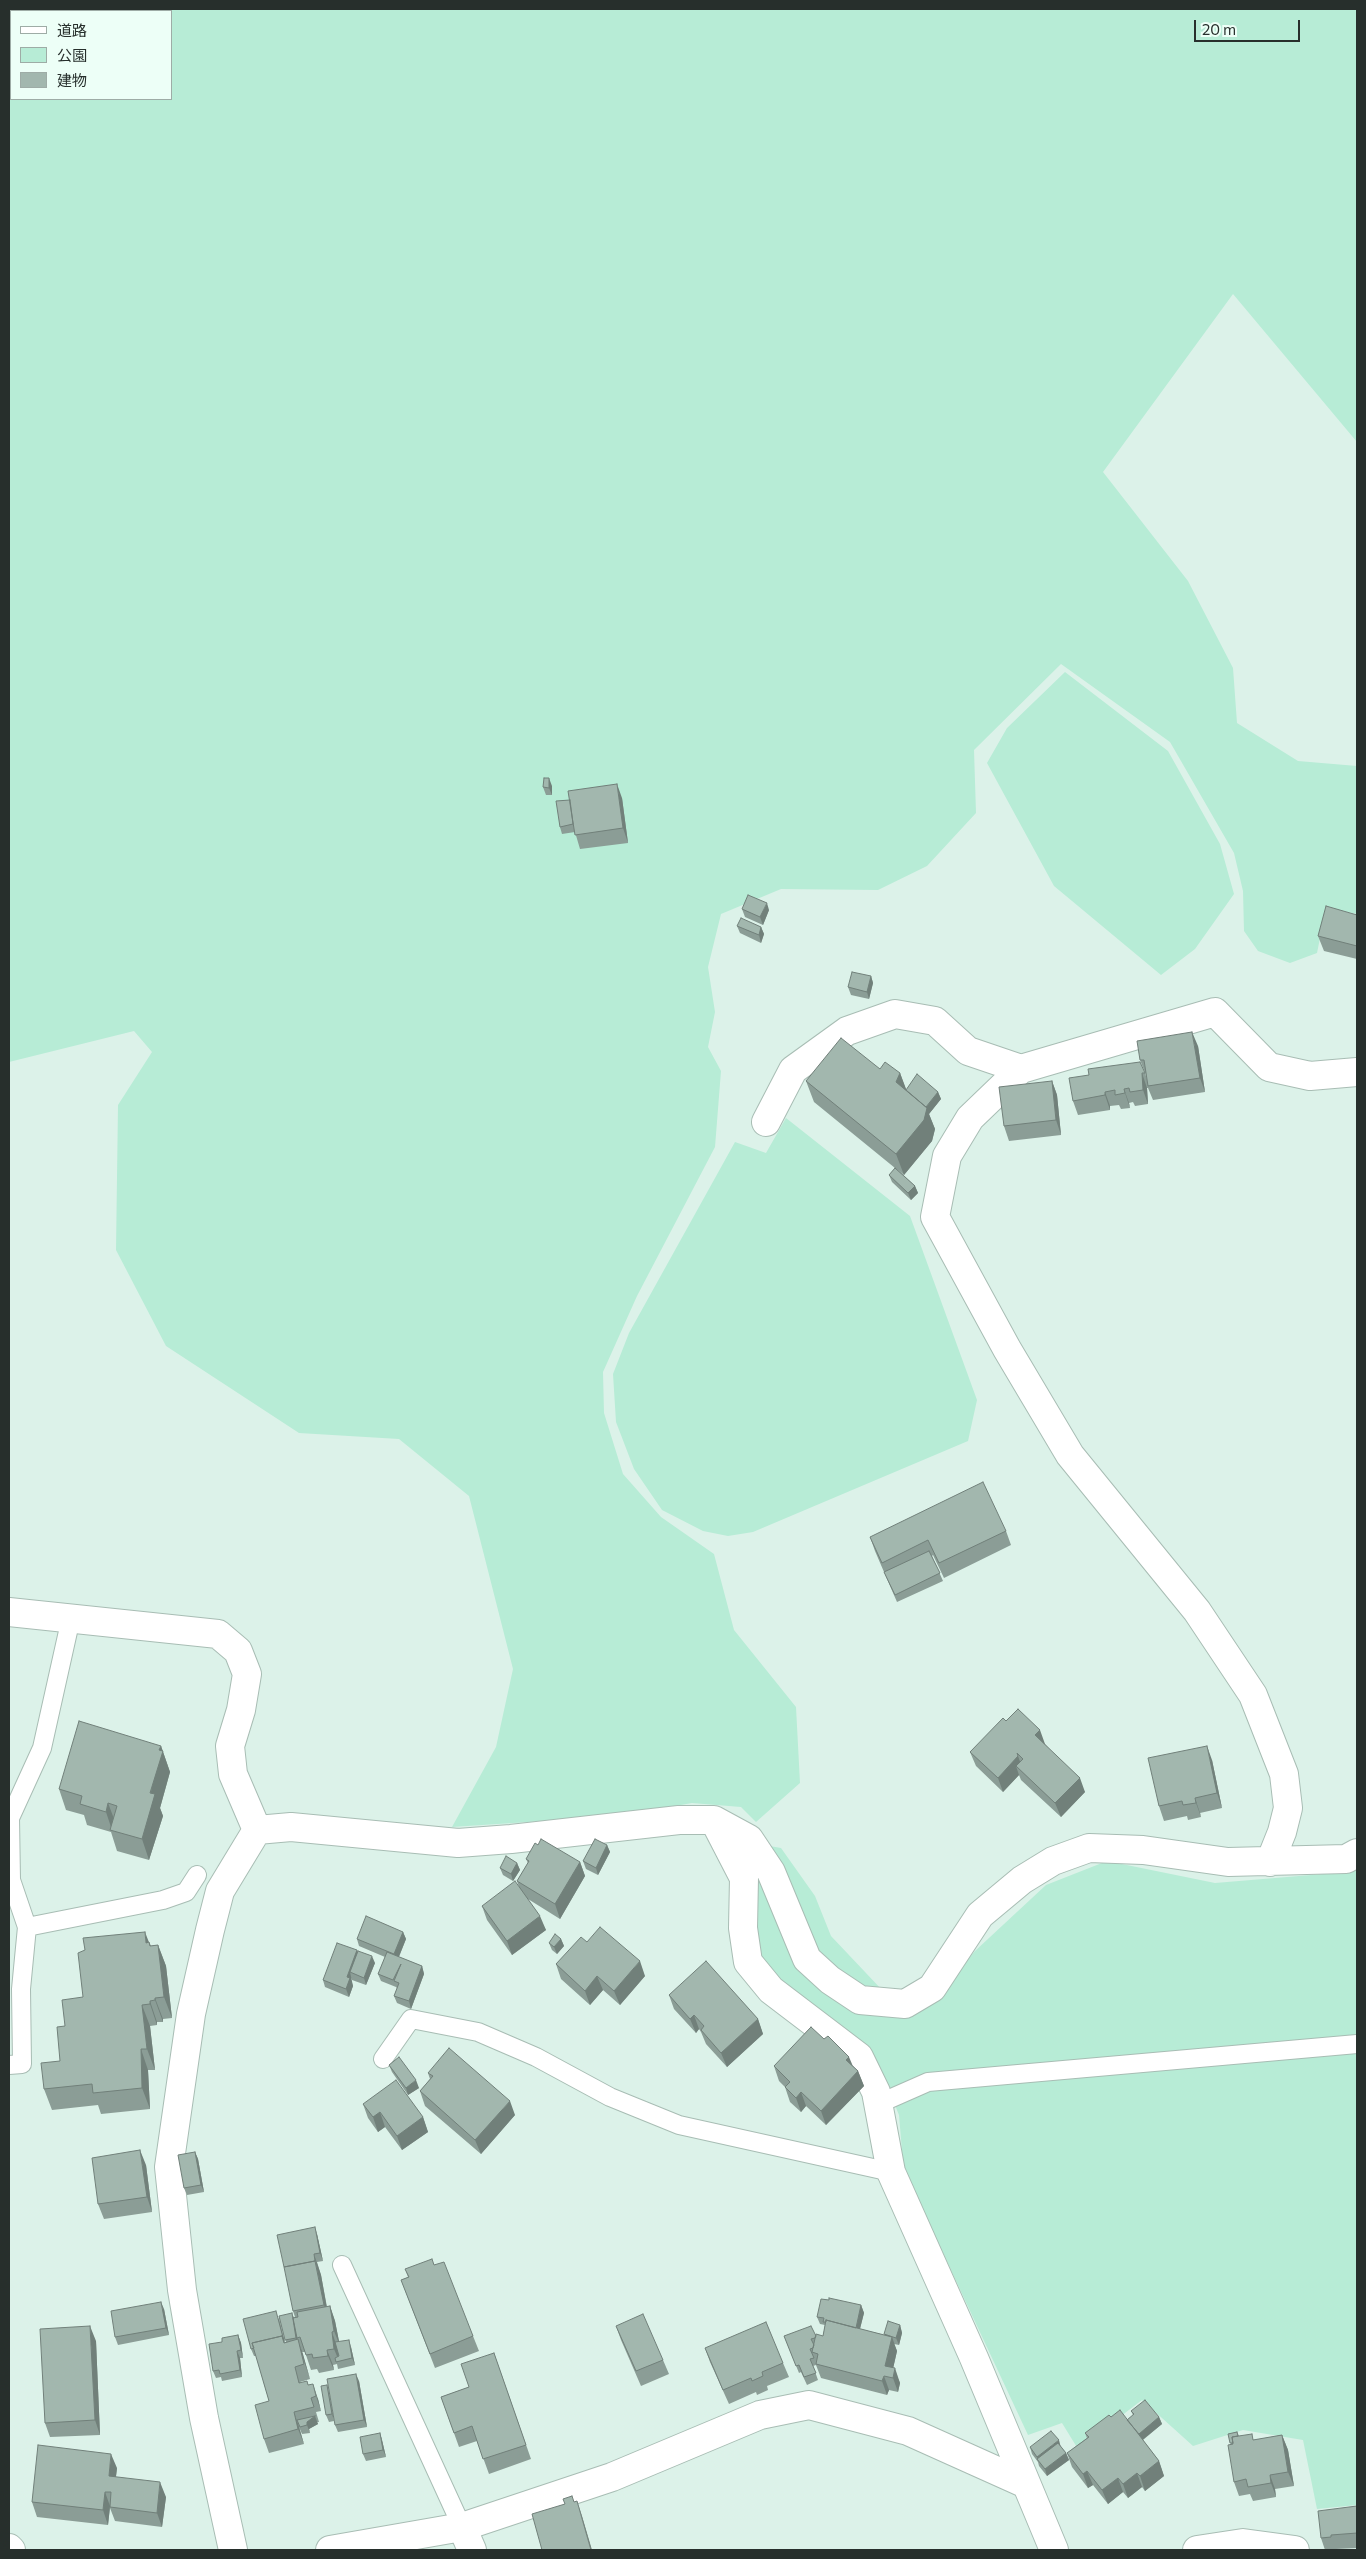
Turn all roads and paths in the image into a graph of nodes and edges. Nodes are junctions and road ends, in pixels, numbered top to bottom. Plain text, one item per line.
1 (1020, 1069) junction
2 (1357, 1072) edge
3 (766, 1122) dead end
4 (9, 1612) edge
5 (71, 1618) junction
6 (714, 1820) junction
7 (257, 1830) junction
8 (1357, 1853) edge
9 (1270, 1862) junction
10 (197, 1875) dead end
11 (27, 1927) junction
12 (1357, 2044) edge
13 (383, 2059) dead end
14 (9, 2065) edge
15 (878, 2104) junction
16 (891, 2172) junction
17 (342, 2265) dead end
18 (1026, 2484) junction
19 (467, 2538) edge
20 (233, 2550) edge
21 (330, 2550) edge
22 (1054, 2550) edge
23 (1197, 2550) edge
24 (1295, 2550) edge

1 - 2 street
1 - 3 street
1 - 9 street
4 - 5 street
5 - 7 street
5 - 11 lane
6 - 7 street
6 - 9 street
6 - 15 street
7 - 20 street
8 - 9 street
10 - 11 lane
11 - 14 lane
12 - 15 lane
13 - 16 lane
15 - 16 street
16 - 18 street
17 - 19 lane
18 - 19 street
18 - 22 street
19 - 21 street
23 - 24 street

